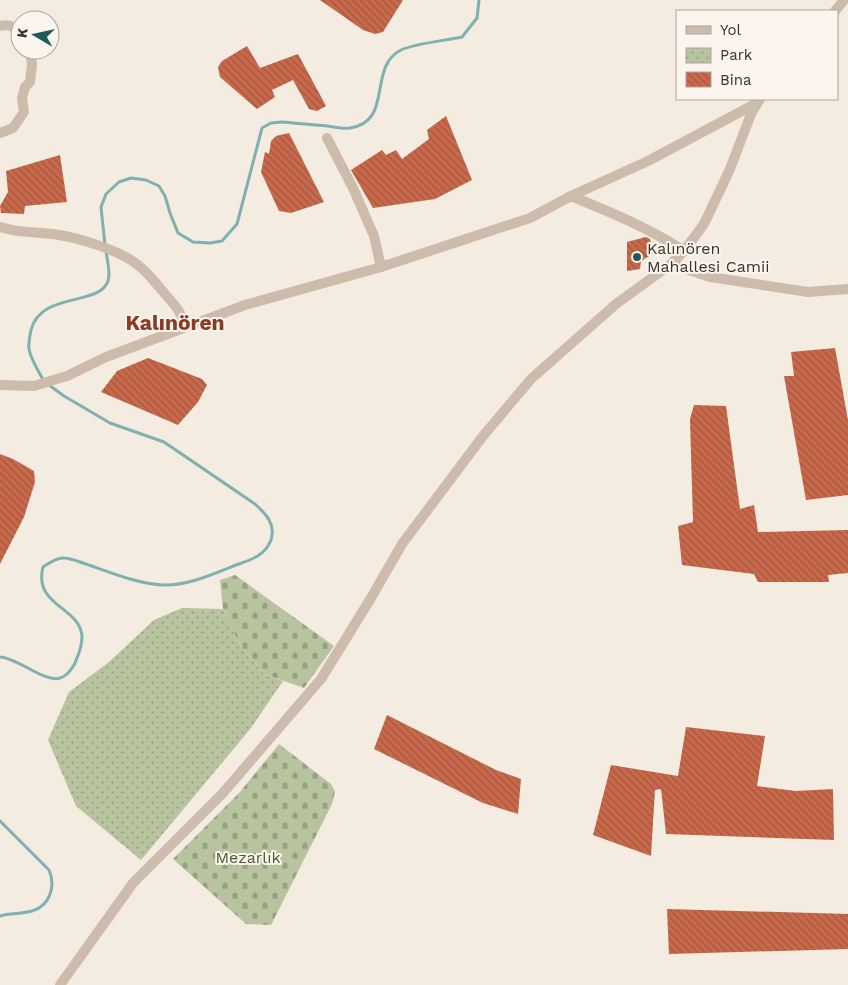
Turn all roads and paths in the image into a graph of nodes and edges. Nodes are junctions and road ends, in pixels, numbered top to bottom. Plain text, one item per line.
1 (844, 0) edge
2 (836, 10) edge
3 (31, 60) edge
4 (759, 101) edge
5 (0, 133) edge
6 (327, 138) dead end
7 (570, 196) junction
8 (0, 227) edge
9 (684, 252) junction
10 (671, 264) junction
11 (381, 267) junction
12 (848, 289) edge
13 (185, 326) junction
14 (0, 385) edge
15 (60, 985) edge

1 - 2 street
3 - 5 street
4 - 7 street
4 - 9 street
6 - 11 street
7 - 9 street
7 - 11 street
8 - 13 street
9 - 10 street
10 - 12 street
10 - 15 street
11 - 13 street
13 - 14 street

